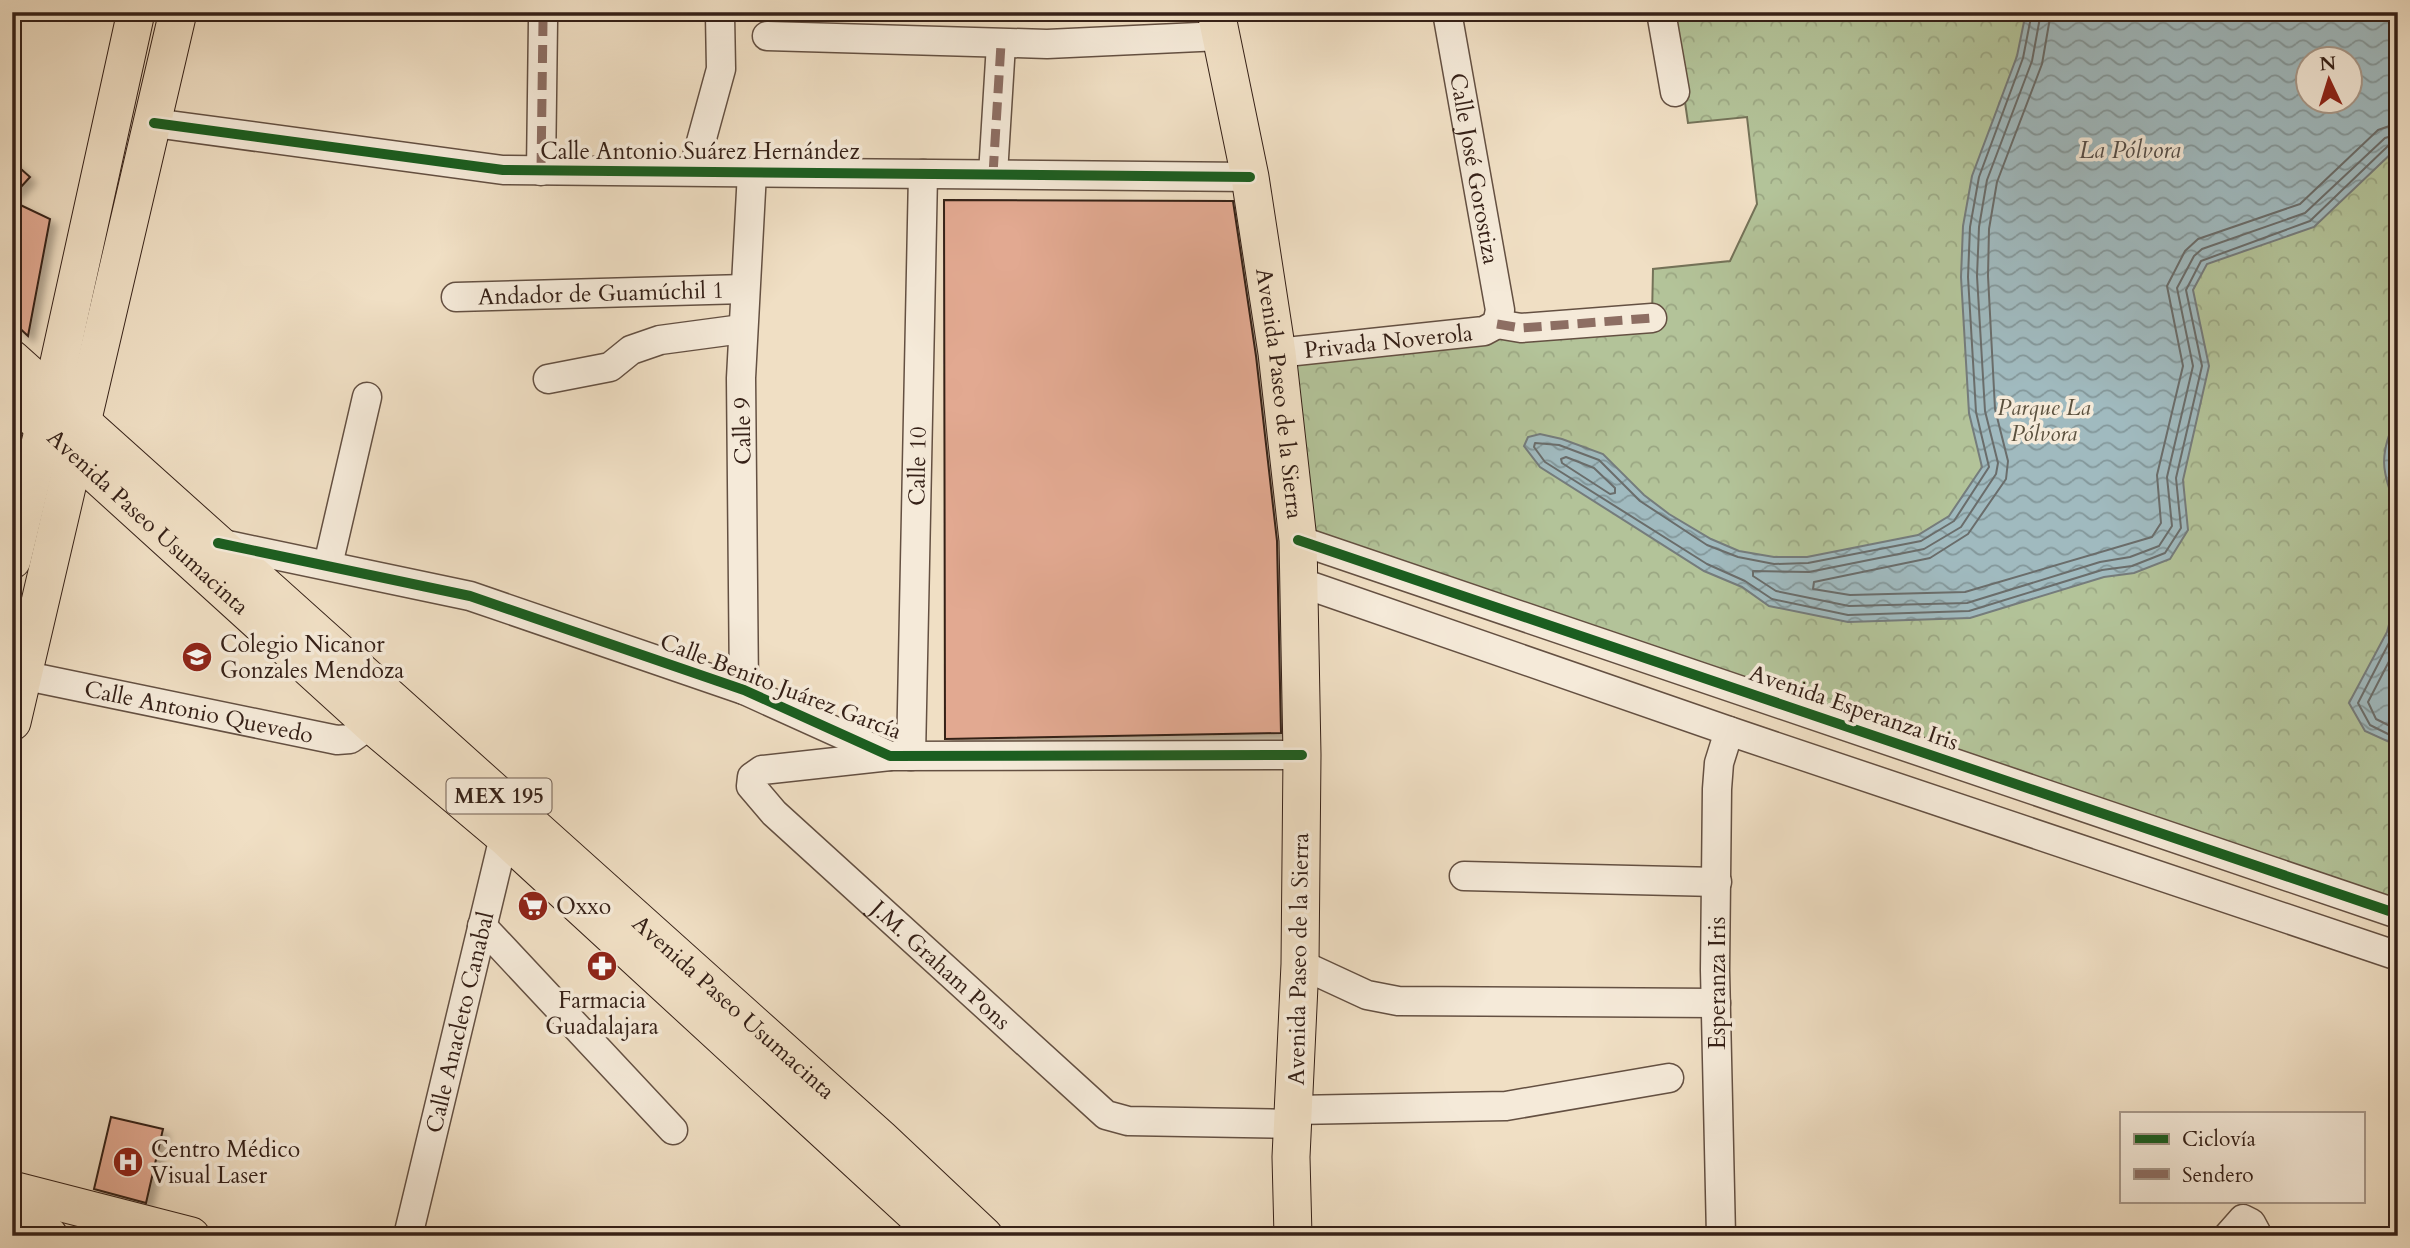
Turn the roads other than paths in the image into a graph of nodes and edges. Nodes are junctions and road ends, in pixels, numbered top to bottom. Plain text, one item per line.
1 (136, 12) edge
2 (178, 12) edge
3 (1447, 12) edge
4 (1661, 12) edge
5 (720, 15) dead end
6 (543, 21) dead end
7 (1219, 24) edge
8 (768, 36) dead end
9 (1001, 44) junction
10 (1675, 92) dead end
11 (154, 123) junction
12 (541, 171) junction
13 (693, 171) junction
14 (752, 172) junction
15 (923, 174) junction
16 (993, 174) junction
17 (1250, 177) junction
18 (745, 289) junction
19 (456, 297) dead end
20 (1652, 318) dead end
21 (1497, 324) junction
22 (743, 329) junction
23 (1277, 353) junction
24 (12, 359) edge
25 (548, 379) dead end
26 (367, 397) dead end
27 (12, 398) edge
28 (48, 411) junction
29 (78, 438) junction
30 (1298, 540) junction
31 (218, 543) junction
32 (12, 560) edge
33 (328, 565) junction
34 (1299, 582) junction
35 (18, 674) edge
36 (744, 690) junction
37 (12, 722) edge
38 (371, 724) junction
39 (1729, 731) junction
40 (1302, 755) junction
41 (901, 756) junction
42 (2057, 798) junction
43 (508, 822) junction
44 (2045, 835) junction
45 (1464, 876) dead end
46 (1717, 882) junction
47 (2398, 914) edge
48 (482, 926) junction
49 (2398, 956) edge
50 (1300, 964) junction
51 (1716, 1003) junction
52 (1669, 1077) dead end
53 (673, 1130) dead end
54 (1293, 1130) junction
55 (12, 1190) edge
56 (12, 1227) edge
57 (50, 1236) edge
58 (191, 1236) edge
59 (408, 1236) edge
60 (939, 1236) edge
61 (984, 1236) edge
62 (1268, 1236) edge
63 (1293, 1236) edge
64 (1721, 1236) edge
65 (2228, 1236) edge
66 (2258, 1236) edge

1 - 28 main road
2 - 11 main road
3 - 21 street, Calle José Gorostiza
4 - 10 street
5 - 13 street
6 - 12 street
7 - 9 street
7 - 17 main road, Avenida Paseo de la Sierra
8 - 9 street
9 - 16 street
11 - 12 street, Calle Antonio Suárez Hernández
11 - 29 main road
12 - 13 street, Calle Antonio Suárez Hernández
13 - 14 street, Calle Antonio Suárez Hernández
14 - 15 street, Calle Antonio Suárez Hernández
14 - 18 street, Calle 9
15 - 16 street, Calle Antonio Suárez Hernández
15 - 41 street, Calle 10
16 - 17 street, Calle Antonio Suárez Hernández
17 - 23 main road, Avenida Paseo de la Sierra
18 - 19 street, Andador de Guamúchil 1
18 - 22 street, Calle 9
20 - 21 street
21 - 23 street, Privada Noverola
22 - 25 street
22 - 36 street, Calle 9
23 - 30 main road, Avenida Paseo de la Sierra
24 - 28 main road, Avenida Paseo Usumacinta / MEX 195
26 - 33 street
27 - 28 main road, Avenida Paseo Usumacinta / MEX 195
28 - 29 main road, Avenida Paseo Usumacinta / MEX 195
28 - 32 main road
29 - 31 main road, Avenida Paseo Usumacinta / MEX 195
29 - 35 main road
29 - 38 main road, Avenida Paseo Usumacinta / MEX 195
30 - 34 main road, Avenida Paseo de la Sierra
30 - 42 street, Avenida Esperanza Iris
31 - 33 street, Calle Benito Juárez García
31 - 43 main road, Avenida Paseo Usumacinta / MEX 195
33 - 36 street, Calle Benito Juárez García
34 - 39 street
34 - 40 main road, Avenida Paseo de la Sierra
35 - 37 main road
35 - 38 street, Calle Antonio Quevedo
36 - 41 street, Calle Benito Juárez García
38 - 43 main road, Avenida Paseo Usumacinta / MEX 195
39 - 44 street
39 - 46 street, Esperanza Iris
40 - 41 street, Calle Benito Juárez García
40 - 50 main road, Avenida Paseo de la Sierra
41 - 54 street, J.M. Graham Pons
42 - 44 street
42 - 47 street, Avenida Esperanza Iris
43 - 48 street, Calle Anacleto Canabal
43 - 60 main road, Avenida Paseo Usumacinta / MEX 195
43 - 61 main road, Avenida Paseo Usumacinta / MEX 195
44 - 49 street
45 - 46 street
46 - 51 street, Esperanza Iris
48 - 53 street
48 - 59 street, Calle Anacleto Canabal
50 - 51 street
50 - 54 main road, Avenida Paseo de la Sierra
51 - 64 street, Esperanza Iris
52 - 54 street
54 - 62 main road, Avenida Paseo de la Sierra
54 - 63 main road, Avenida Paseo de la Sierra
55 - 58 main road
56 - 57 main road
65 - 66 street

